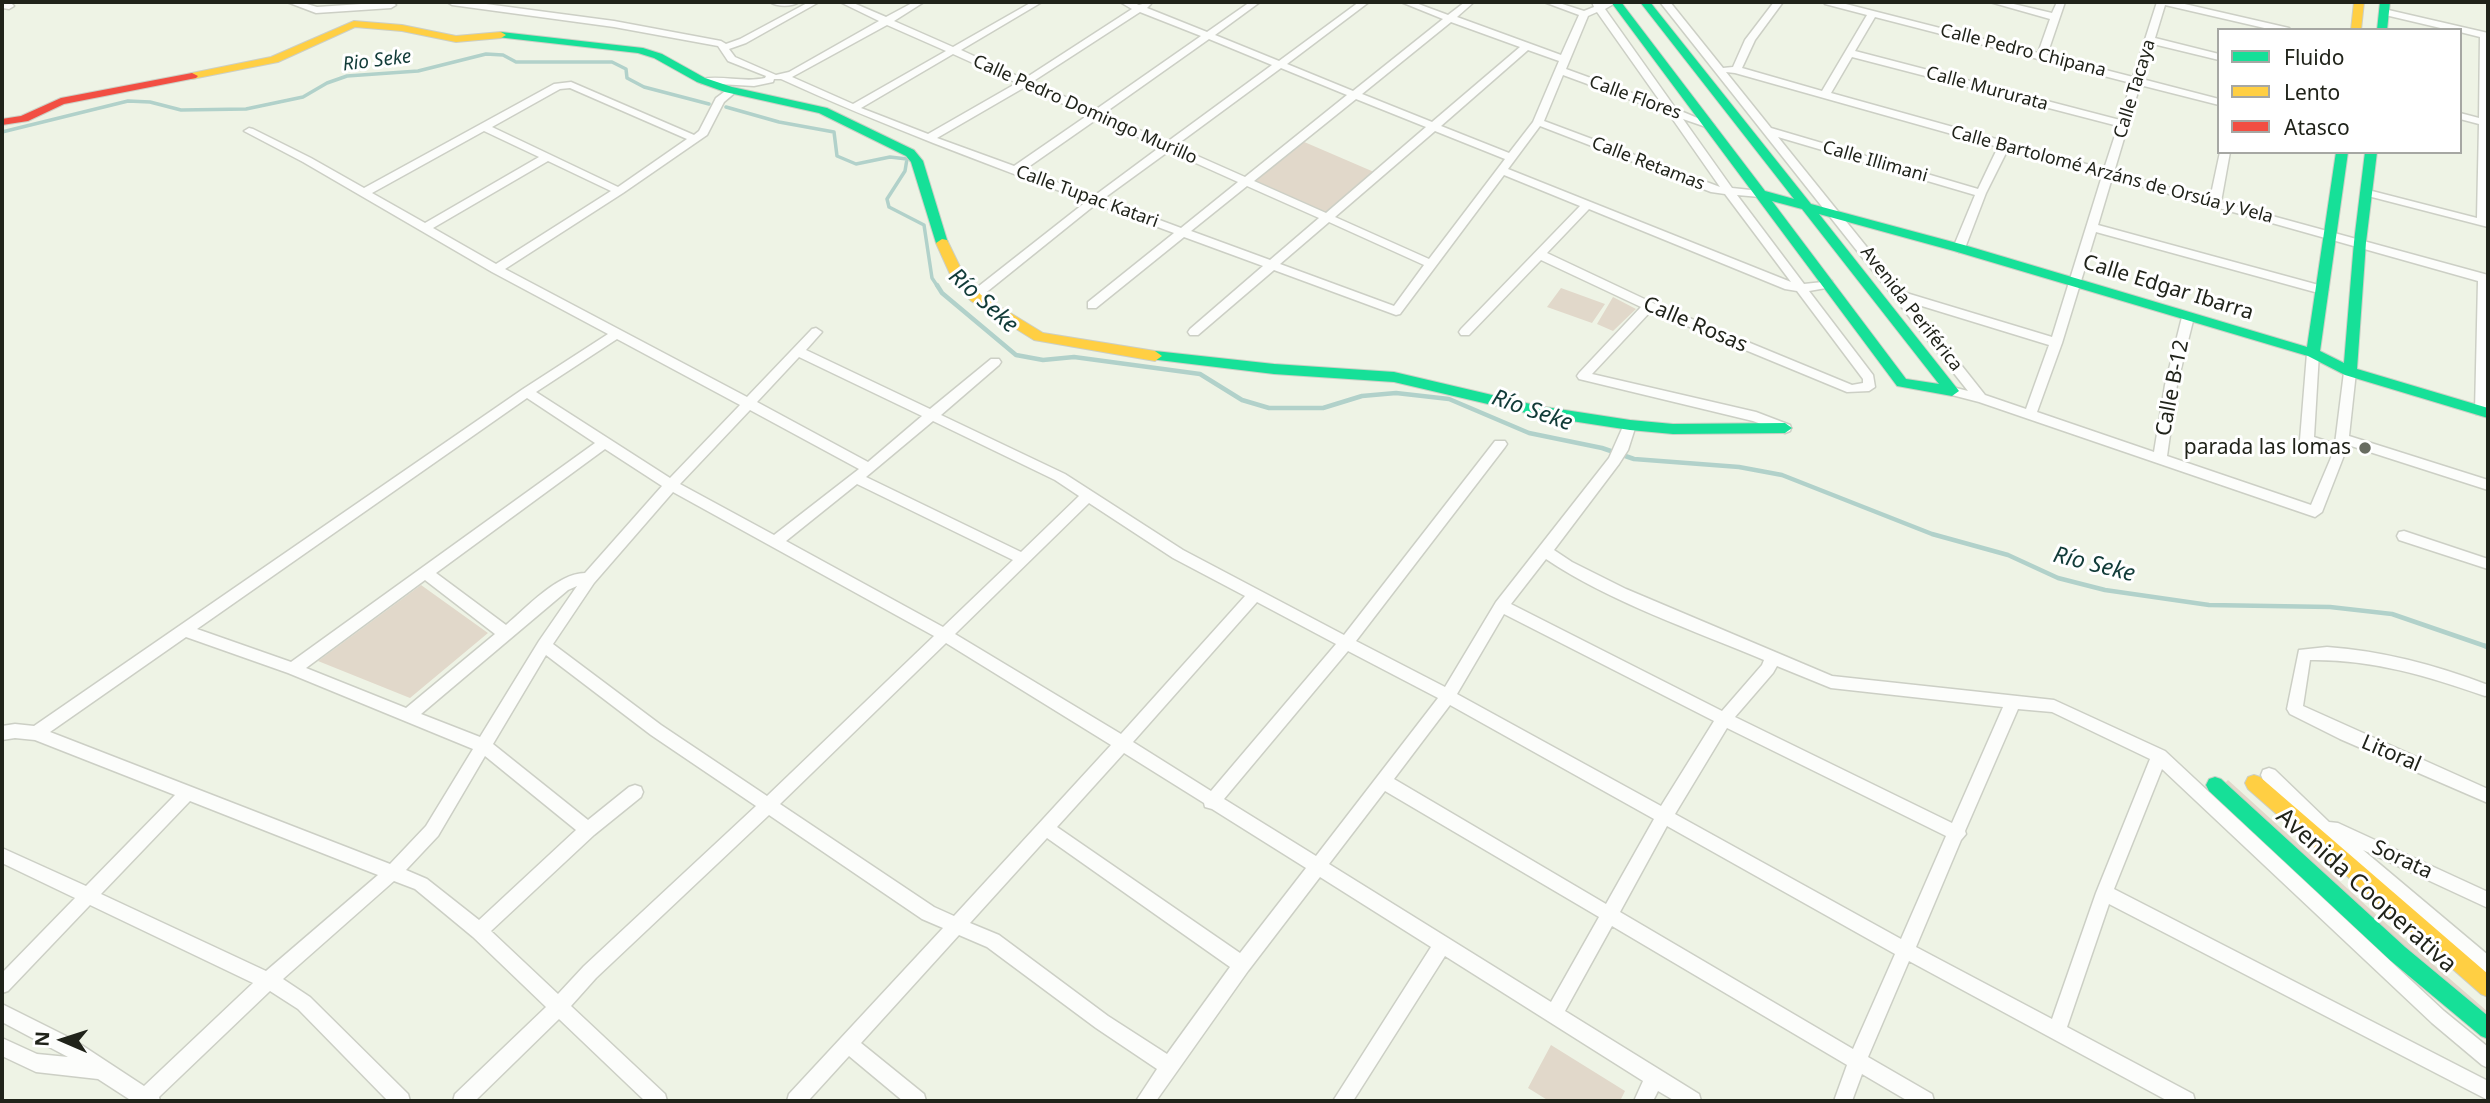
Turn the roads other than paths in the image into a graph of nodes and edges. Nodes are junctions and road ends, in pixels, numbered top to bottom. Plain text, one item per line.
1 (292, 2) edge
2 (452, 2) edge
3 (775, 2) edge
4 (794, 2) edge
5 (815, 2) edge
6 (844, 2) edge
7 (920, 2) edge
8 (1038, 2) edge
9 (1124, 2) edge
10 (1151, 2) edge
11 (1256, 2) edge
12 (1365, 2) edge
13 (1405, 2) edge
14 (1470, 2) edge
15 (1548, 2) edge
16 (1614, 2) edge
17 (1645, 2) edge
18 (1779, 2) edge
19 (1828, 2) edge
20 (1994, 2) edge
21 (2061, 2) edge
22 (2163, 2) edge
23 (393, 3) edge
24 (1670, 3) edge
25 (2355, 3) edge
26 (1597, 5) edge
27 (2384, 7) edge
28 (1141, 8) junction
29 (1873, 13) junction
30 (1584, 14) junction
31 (2055, 17) junction
32 (1449, 19) junction
33 (886, 21) junction
34 (354, 23) junction
35 (2277, 28) edge
36 (2356, 28) edge
37 (2382, 28) edge
38 (2461, 28) edge
39 (2462, 28) edge
40 (1210, 34) junction
41 (2487, 35) edge
42 (2150, 40) junction
43 (1526, 47) junction
44 (724, 48) junction
45 (953, 52) junction
46 (1850, 53) junction
47 (2042, 56) junction
48 (2217, 57) edge
49 (1282, 64) junction
50 (1563, 65) junction
51 (1717, 68) junction
52 (1736, 70) junction
53 (776, 77) junction
54 (705, 81) junction
55 (2137, 81) junction
56 (1024, 83) junction
57 (732, 91) junction
58 (1355, 94) junction
59 (1825, 94) junction
60 (2217, 101) edge
61 (852, 108) junction
62 (1674, 112) junction
63 (1095, 114) junction
64 (2462, 116) edge
65 (2, 122) edge
66 (1538, 122) junction
67 (2486, 122) edge
68 (2124, 124) junction
69 (1709, 125) junction
70 (482, 127) junction
71 (1434, 127) junction
72 (249, 131) dead end
73 (1769, 131) junction
74 (929, 138) junction
75 (695, 139) junction
76 (2004, 146) junction
77 (1167, 147) junction
78 (2225, 154) edge
79 (2342, 154) edge
80 (2371, 154) edge
81 (549, 156) junction
82 (1510, 157) junction
83 (1501, 170) junction
84 (1015, 171) junction
85 (2109, 174) junction
86 (1247, 181) junction
87 (619, 191) junction
88 (363, 192) junction
89 (1729, 192) junction
90 (1980, 193) junction
91 (2368, 193) junction
92 (1760, 194) junction
93 (1095, 200) junction
94 (2215, 202) junction
95 (1588, 204) junction
96 (1804, 204) junction
97 (1832, 211) junction
98 (1326, 218) junction
99 (2486, 223) edge
100 (2092, 227) junction
101 (425, 228) junction
102 (1182, 232) junction
103 (2328, 234) junction
104 (2360, 242) junction
105 (1959, 248) junction
106 (1541, 255) junction
107 (1429, 263) junction
108 (1271, 265) junction
109 (496, 270) junction
110 (2486, 279) edge
111 (2075, 283) junction
112 (1828, 284) junction
113 (1801, 288) junction
114 (2322, 290) junction
115 (1899, 295) junction
116 (974, 296) junction
117 (1092, 305) dead end
118 (1649, 306) junction
119 (2188, 317) junction
120 (816, 332) dead end
121 (1194, 332) dead end
122 (1465, 332) dead end
123 (617, 334) junction
124 (2056, 343) junction
125 (797, 351) junction
126 (2314, 353) junction
127 (995, 362) dead end
128 (2350, 372) junction
129 (1952, 391) junction
130 (527, 392) junction
131 (1981, 398) junction
132 (747, 404) junction
133 (2484, 412) edge
134 (2030, 415) junction
135 (931, 417) junction
136 (1630, 425) junction
137 (1785, 428) joint
138 (604, 443) junction
139 (1500, 444) dead end
140 (2342, 444) junction
141 (2160, 459) junction
142 (869, 468) junction
143 (856, 478) junction
144 (671, 485) junction
145 (2488, 485) edge
146 (1089, 495) junction
147 (2404, 536) dead end
148 (774, 543) junction
149 (1545, 551) junction
150 (1023, 559) junction
151 (2488, 564) edge
152 (426, 573) junction
153 (589, 579) junction
154 (1255, 594) junction
155 (1501, 606) junction
156 (184, 630) junction
157 (505, 633) junction
158 (945, 634) junction
159 (1347, 642) junction
160 (544, 645) junction
161 (1773, 658) junction
162 (293, 669) junction
163 (2485, 690) dead end
164 (1448, 696) junction
165 (2013, 702) junction
166 (408, 715) junction
167 (1724, 719) junction
168 (2, 733) edge
169 (36, 733) junction
170 (484, 746) junction
171 (1122, 746) junction
172 (2160, 756) junction
173 (2262, 779) joint
174 (1383, 781) junction
175 (2215, 785) dead end
176 (188, 792) junction
177 (635, 792) dead end
178 (2488, 796) edge
179 (1211, 802) junction
180 (768, 805) junction
181 (1665, 815) junction
182 (2315, 820) junction
183 (1046, 828) junction
184 (588, 830) junction
185 (1958, 834) junction
186 (2, 855) edge
187 (1316, 867) junction
188 (394, 872) junction
189 (2104, 893) junction
190 (90, 895) junction
191 (2488, 900) edge
192 (1612, 915) junction
193 (955, 924) junction
194 (479, 931) junction
195 (1442, 946) junction
196 (1905, 950) junction
197 (1242, 964) junction
198 (2488, 966) edge
199 (269, 980) junction
200 (2, 985) edge
201 (2488, 987) edge
202 (557, 1008) junction
203 (2, 1013) edge
204 (1554, 1014) junction
205 (2488, 1029) edge
206 (2057, 1031) junction
207 (848, 1044) junction
208 (2, 1046) edge
209 (2488, 1059) edge
210 (1857, 1062) junction
211 (1170, 1067) junction
212 (102, 1070) junction
213 (1655, 1078) junction
214 (2488, 1091) edge
215 (1150, 1099) edge
216 (146, 1100) edge
217 (401, 1101) edge
218 (462, 1101) edge
219 (658, 1101) edge
220 (796, 1101) edge
221 (917, 1101) edge
222 (1342, 1101) edge
223 (1643, 1101) edge
224 (1692, 1101) edge
225 (1843, 1101) edge
226 (1925, 1101) edge
227 (2186, 1101) edge

1 - 23 street
2 - 44 street, Calle Tupac Katari
3 - 4 street
5 - 44 street
6 - 33 street, Calle Pedro Domingo Murillo
7 - 33 street
8 - 45 street
9 - 28 street
10 - 28 street
11 - 40 street
12 - 49 street
13 - 32 street, Calle Flores
14 - 32 street
15 - 30 street
16 - 26 street
16 - 69 street, Avenida Periférica
17 - 96 street, Avenida Periférica
18 - 52 street
19 - 29 street, Calle Pedro Chipana
20 - 31 street
21 - 31 street
22 - 35 street
22 - 42 street, Calle Tacaya
23 - 34 street
24 - 51 street
25 - 36 street
26 - 30 street
26 - 62 street
27 - 37 street
27 - 38 street
28 - 40 street
28 - 56 street
29 - 46 street
29 - 47 street, Calle Pedro Chipana
30 - 50 street
31 - 47 street
32 - 43 street, Calle Flores
32 - 58 street
33 - 45 street, Calle Pedro Domingo Murillo
33 - 53 street
34 - 54 street
34 - 65 street
39 - 41 street
40 - 49 street
40 - 63 street
41 - 67 street
42 - 48 street
42 - 55 street, Calle Tacaya
43 - 50 street, Calle Flores
43 - 71 street
44 - 53 street, Calle Tupac Katari
45 - 56 street, Calle Pedro Domingo Murillo
45 - 61 street
46 - 59 street
46 - 68 street, Calle Mururata
47 - 55 street, Calle Pedro Chipana
49 - 58 street
49 - 77 street
50 - 62 street, Calle Flores
50 - 66 street
51 - 52 street, Calle Bartolomé Arzáns de Orsúa y Vela
51 - 73 street
52 - 59 street, Calle Bartolomé Arzáns de Orsúa y Vela
53 - 54 street
53 - 61 street, Calle Tupac Katari
54 - 57 street
55 - 60 street, Calle Pedro Chipana
55 - 68 street, Calle Tacaya
56 - 63 street, Calle Pedro Domingo Murillo
56 - 74 street
57 - 75 street
57 - 116 street
58 - 71 street
58 - 86 street
59 - 76 street, Calle Bartolomé Arzáns de Orsúa y Vela
61 - 74 street, Calle Tupac Katari
62 - 69 street, Calle Flores
62 - 89 street
63 - 77 street, Calle Pedro Domingo Murillo
63 - 84 street
64 - 67 street
66 - 82 street
66 - 89 street, Calle Retamas
67 - 99 street
68 - 85 street, Calle Tacaya
69 - 92 street, Avenida Periférica
70 - 75 street
70 - 81 street
70 - 88 street
71 - 82 street
71 - 98 street
72 - 88 street
73 - 90 street, Calle Illimani
73 - 97 street
74 - 84 street, Calle Tupac Katari
75 - 87 street
76 - 85 street, Calle Bartolomé Arzáns de Orsúa y Vela
76 - 90 street
77 - 86 street, Calle Pedro Domingo Murillo
77 - 93 street
78 - 94 street
79 - 103 street
80 - 91 street
81 - 87 street
81 - 101 street
82 - 83 street
83 - 95 street
83 - 107 street
84 - 93 street, Calle Tupac Katari
85 - 94 street, Calle Bartolomé Arzáns de Orsúa y Vela
85 - 100 street, Calle Tacaya
86 - 98 street, Calle Pedro Domingo Murillo
86 - 102 street
87 - 109 street
88 - 101 street
89 - 92 street, Calle Retamas
89 - 113 street
90 - 105 street
91 - 99 street
91 - 104 street
92 - 96 street, Calle Edgar Ibarra
92 - 112 street, Avenida Periférica
93 - 102 street, Calle Tupac Katari
93 - 116 street
94 - 103 street, Calle Bartolomé Arzáns de Orsúa y Vela
95 - 106 street
95 - 113 street
96 - 97 street, Calle Edgar Ibarra
96 - 129 street, Avenida Periférica
97 - 105 street, Calle Edgar Ibarra
97 - 115 street
98 - 107 street, Calle Pedro Domingo Murillo
98 - 108 street
100 - 111 street, Calle Tacaya
100 - 114 street
101 - 109 street
102 - 108 street, Calle Tupac Katari
102 - 117 street
103 - 104 street, Calle Bartolomé Arzáns de Orsúa y Vela
103 - 114 street
104 - 110 street, Calle Bartolomé Arzáns de Orsúa y Vela
104 - 128 street
105 - 111 street, Calle Edgar Ibarra
106 - 118 street, Calle Rosas
106 - 122 street
107 - 108 street, Calle Tupac Katari
108 - 121 street
109 - 123 street
110 - 133 street
111 - 119 street, Calle Edgar Ibarra
111 - 124 street, Calle Tacaya
112 - 113 street
112 - 129 street, Avenida Periférica
113 - 118 street, Calle Rosas
114 - 126 street
115 - 124 street
115 - 131 street
116 - 136 street
118 - 137 street
119 - 126 street, Calle Edgar Ibarra
119 - 141 street, Calle B-12
120 - 125 street
123 - 130 street
123 - 132 street
124 - 134 street, Calle Tacaya
125 - 132 street
125 - 135 street
126 - 128 street, Calle Edgar Ibarra
126 - 140 street
127 - 135 street
128 - 133 street, Calle Edgar Ibarra
128 - 140 street
129 - 131 street
130 - 138 street
130 - 156 street
131 - 134 street
132 - 142 street
132 - 144 street
134 - 141 street
135 - 142 street
135 - 146 street
136 - 137 street
136 - 149 street
138 - 144 street
138 - 152 street
139 - 159 street
140 - 141 street
140 - 145 street
142 - 143 street
143 - 148 street
143 - 150 street
144 - 148 street
144 - 153 street
146 - 150 street
146 - 154 street
147 - 151 street
148 - 158 street
149 - 155 street
149 - 161 street
150 - 158 street
152 - 157 street
152 - 162 street
153 - 157 street
153 - 160 street
154 - 159 street
154 - 171 street
155 - 164 street
155 - 167 street
156 - 162 street
156 - 169 street
157 - 166 street
158 - 171 street
158 - 180 street
159 - 164 street
159 - 179 street
160 - 170 street
160 - 180 street
161 - 165 street
161 - 167 street
162 - 166 street
163 - 178 street, Litoral
164 - 174 street
164 - 181 street
165 - 172 street
165 - 185 street
166 - 170 street
167 - 181 street
167 - 185 street
168 - 169 street
169 - 176 street
170 - 184 street
170 - 188 street
171 - 179 street
171 - 183 street
172 - 189 street
172 - 209 street
173 - 182 street
173 - 201 street, Avenida Cooperativa
174 - 187 street
174 - 192 street
175 - 205 street, Avenida Cooperativa
176 - 188 street
176 - 190 street
177 - 184 street
179 - 187 street
180 - 193 street
180 - 202 street
181 - 192 street
181 - 196 street
182 - 191 street, Sorata
182 - 198 street
183 - 193 street
183 - 197 street
184 - 194 street
185 - 196 street
186 - 190 street
187 - 195 street
187 - 197 street
188 - 194 street
188 - 199 street
189 - 206 street
189 - 214 street
190 - 199 street
190 - 200 street
192 - 204 street
192 - 210 street
193 - 207 street
193 - 211 street
194 - 202 street
195 - 204 street
195 - 222 street
196 - 206 street
196 - 210 street
197 - 211 street
199 - 216 street
199 - 217 street
202 - 218 street
202 - 219 street
203 - 212 street
204 - 213 street
206 - 227 street
207 - 220 street
207 - 221 street
208 - 212 street
210 - 225 street
210 - 226 street
211 - 215 street
212 - 216 street
213 - 223 street
213 - 224 street

